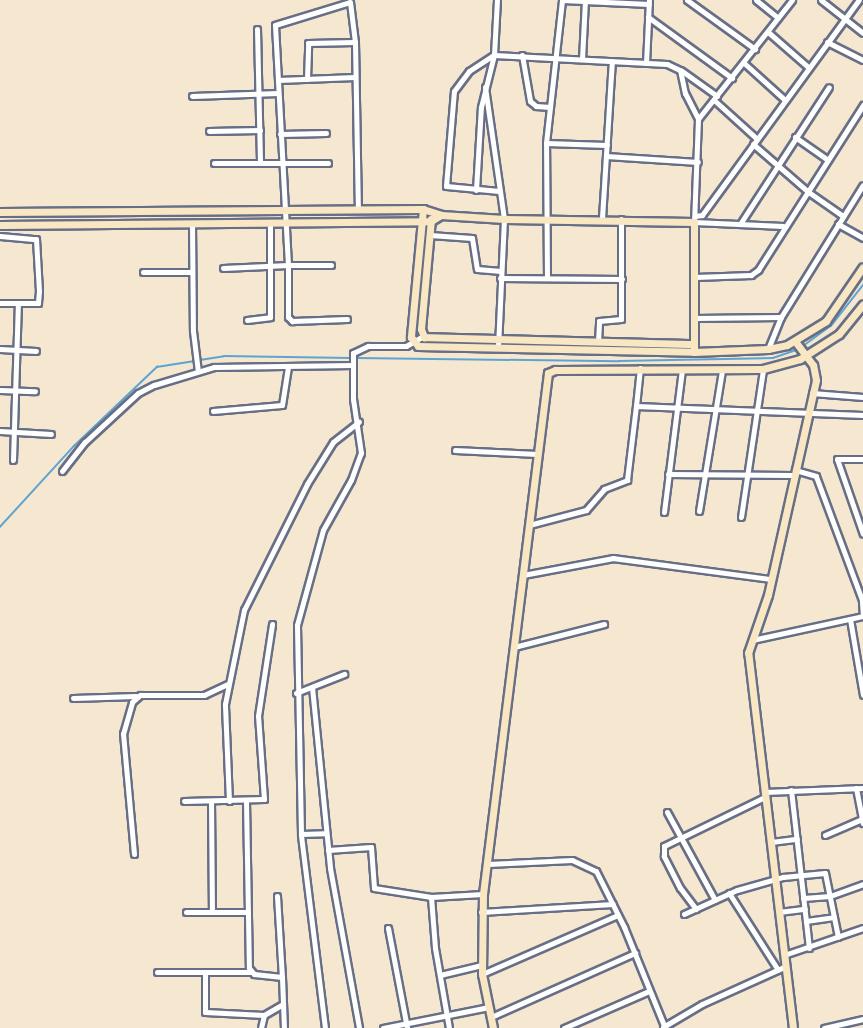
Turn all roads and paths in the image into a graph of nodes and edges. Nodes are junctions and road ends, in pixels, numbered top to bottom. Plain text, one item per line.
1 (497, 0) edge
2 (562, 0) edge
3 (687, 0) edge
4 (756, 0) edge
5 (792, 0) edge
6 (821, 0) edge
7 (859, 0) edge
8 (585, 1) edge
9 (649, 2) edge
10 (648, 17) junction
11 (778, 18) junction
12 (844, 19) junction
13 (257, 29) dead end
14 (768, 32) junction
15 (863, 33) edge
16 (355, 42) junction
17 (827, 42) junction
18 (755, 49) junction
19 (494, 55) junction
20 (522, 56) junction
21 (558, 57) junction
22 (582, 59) junction
23 (863, 60) edge
24 (612, 62) junction
25 (646, 63) junction
26 (744, 63) junction
27 (808, 67) junction
28 (680, 70) junction
29 (355, 77) junction
30 (732, 78) junction
31 (307, 79) junction
32 (278, 80) junction
33 (485, 87) junction
34 (829, 87) dead end
35 (279, 93) junction
36 (259, 94) junction
37 (192, 96) dead end
38 (715, 98) junction
39 (785, 100) junction
40 (863, 105) edge
41 (550, 107) junction
42 (698, 119) junction
43 (260, 130) junction
44 (209, 131) dead end
45 (326, 133) dead end
46 (280, 134) junction
47 (795, 137) junction
48 (755, 141) junction
49 (546, 143) junction
50 (607, 145) junction
51 (606, 156) junction
52 (828, 160) junction
53 (698, 162) junction
54 (214, 163) dead end
55 (260, 163) junction
56 (280, 163) junction
57 (328, 163) dead end
58 (776, 165) junction
59 (863, 185) edge
60 (476, 190) junction
61 (499, 191) junction
62 (807, 191) junction
63 (285, 209) junction
64 (358, 209) junction
65 (423, 209) junction
66 (136, 210) junction
67 (432, 210) junction
68 (0, 212) edge
69 (441, 215) junction
70 (843, 216) junction
71 (544, 218) junction
72 (603, 218) junction
73 (504, 219) junction
74 (621, 219) junction
75 (694, 219) junction
76 (422, 221) junction
77 (431, 221) junction
78 (192, 223) junction
79 (270, 223) junction
80 (286, 223) junction
81 (136, 224) junction
82 (740, 224) junction
83 (838, 224) junction
84 (0, 225) edge
85 (783, 226) junction
86 (430, 235) junction
87 (0, 236) edge
88 (863, 238) edge
89 (288, 265) junction
90 (331, 265) dead end
91 (270, 266) junction
92 (223, 267) dead end
93 (863, 267) edge
94 (501, 271) junction
95 (143, 272) dead end
96 (192, 272) junction
97 (695, 277) junction
98 (500, 278) junction
99 (547, 278) junction
100 (622, 279) junction
101 (0, 303) edge
102 (863, 304) edge
103 (18, 305) dead end
104 (781, 316) junction
105 (695, 318) junction
106 (347, 319) dead end
107 (247, 320) dead end
108 (423, 336) junction
109 (795, 341) junction
110 (413, 344) junction
111 (498, 344) junction
112 (694, 344) junction
113 (598, 346) junction
114 (0, 349) edge
115 (768, 349) junction
116 (18, 350) junction
117 (36, 351) dead end
118 (694, 352) junction
119 (806, 356) junction
120 (353, 360) junction
121 (288, 366) junction
122 (197, 367) junction
123 (640, 369) junction
124 (682, 369) junction
125 (763, 369) junction
126 (722, 370) junction
127 (0, 390) edge
128 (16, 390) junction
129 (35, 392) dead end
130 (812, 393) junction
131 (863, 397) edge
132 (636, 406) junction
133 (678, 410) junction
134 (213, 411) dead end
135 (718, 411) junction
136 (807, 412) junction
137 (756, 413) junction
138 (863, 415) edge
139 (359, 422) junction
140 (0, 431) edge
141 (15, 432) junction
142 (51, 434) dead end
143 (455, 450) dead end
144 (537, 454) junction
145 (863, 459) edge
146 (14, 460) dead end
147 (62, 471) dead end
148 (793, 472) junction
149 (668, 474) junction
150 (705, 477) junction
151 (749, 477) junction
152 (664, 512) dead end
153 (699, 512) dead end
154 (741, 517) dead end
155 (529, 525) junction
156 (863, 534) edge
157 (523, 575) junction
158 (771, 579) junction
159 (850, 619) junction
160 (272, 624) dead end
161 (604, 624) dead end
162 (752, 640) junction
163 (514, 647) junction
164 (344, 674) dead end
165 (228, 684) junction
166 (312, 687) junction
167 (296, 693) junction
168 (863, 695) edge
169 (136, 696) junction
170 (73, 698) dead end
171 (856, 788) junction
172 (863, 788) edge
173 (791, 790) junction
174 (765, 794) junction
175 (184, 801) dead end
176 (211, 801) junction
177 (229, 801) junction
178 (246, 801) junction
179 (667, 812) dead end
180 (863, 821) edge
181 (326, 833) junction
182 (301, 834) junction
183 (825, 835) dead end
184 (680, 838) junction
185 (797, 839) junction
186 (771, 842) junction
187 (328, 850) junction
188 (134, 854) dead end
189 (488, 864) junction
190 (801, 875) junction
191 (775, 880) junction
192 (863, 884) edge
193 (729, 893) junction
194 (483, 894) junction
195 (277, 896) dead end
196 (831, 896) junction
197 (431, 897) junction
198 (803, 898) junction
199 (715, 900) junction
200 (613, 904) junction
201 (696, 909) junction
202 (805, 909) junction
203 (186, 912) dead end
204 (212, 912) junction
205 (248, 912) junction
206 (481, 912) junction
207 (779, 912) junction
208 (684, 914) dead end
209 (618, 915) junction
210 (834, 917) junction
211 (806, 921) junction
212 (388, 928) dead end
213 (863, 928) edge
214 (838, 937) junction
215 (809, 948) junction
216 (635, 953) junction
217 (784, 955) junction
218 (786, 966) junction
219 (482, 969) junction
220 (778, 970) junction
221 (157, 972) dead end
222 (205, 972) junction
223 (251, 972) junction
224 (440, 975) junction
225 (282, 977) junction
226 (649, 991) junction
227 (284, 1004) junction
228 (489, 1007) junction
229 (264, 1015) junction
230 (447, 1015) junction
231 (491, 1017) junction
232 (862, 1019) edge
233 (406, 1026) edge
234 (664, 1027) edge
235 (261, 1028) edge
236 (284, 1028) edge
237 (324, 1028) edge
238 (359, 1028) edge
239 (383, 1028) edge
240 (449, 1028) edge
241 (493, 1028) edge
242 (564, 1028) edge
243 (793, 1028) edge
244 (824, 1028) edge
245 (862, 1028) edge

1 - 19 street
2 - 8 street
2 - 21 street
3 - 18 street
4 - 11 street
5 - 11 street
6 - 12 street
7 - 12 street
8 - 9 street
8 - 22 street
9 - 10 street
10 - 25 street
10 - 30 street
11 - 14 street
12 - 15 street
12 - 17 street
13 - 36 street
14 - 18 street
14 - 27 street
16 - 29 street
16 - 31 street
16 - 32 street
17 - 23 street
17 - 27 street
18 - 26 street
19 - 20 street
19 - 33 street
19 - 60 street
20 - 21 street
20 - 41 street
21 - 22 street
21 - 41 street
22 - 24 street
24 - 25 street
24 - 50 street
25 - 28 street
26 - 30 street
26 - 39 street
27 - 39 street
28 - 38 street
28 - 42 street
29 - 31 street
29 - 64 street
30 - 38 street
31 - 32 street
32 - 35 street
33 - 60 street
33 - 61 street
34 - 47 street
35 - 36 street
35 - 46 street
36 - 37 street
36 - 43 street
38 - 42 street
38 - 48 street
39 - 48 street
40 - 52 street
41 - 49 street
42 - 53 street
43 - 44 street
43 - 55 street
45 - 46 street
46 - 56 street
47 - 52 street
47 - 58 street
48 - 58 street
48 - 75 street
49 - 50 street
49 - 71 street
50 - 51 street
51 - 53 street
51 - 72 street
52 - 62 street
53 - 75 street
54 - 55 street
55 - 56 street
56 - 57 street
56 - 63 street
58 - 62 street
58 - 82 street
59 - 70 street
60 - 61 street
61 - 73 street
62 - 70 street
62 - 85 street
63 - 64 street
63 - 66 street
63 - 80 street
64 - 65 street
65 - 67 street
65 - 76 street
66 - 68 street
66 - 81 street
67 - 69 street
67 - 77 street
69 - 73 street
69 - 77 street
70 - 83 street
71 - 72 street
71 - 73 street
71 - 99 street
72 - 74 street
73 - 94 street
74 - 75 street
74 - 100 street
75 - 82 street
75 - 97 street
76 - 77 street
76 - 80 street
76 - 110 street
77 - 86 street
78 - 79 street
78 - 81 street
78 - 96 street
79 - 80 street
79 - 91 street
80 - 89 street
81 - 84 street
82 - 85 street
83 - 88 street
83 - 104 street
85 - 97 street
86 - 94 street
86 - 108 street
87 - 101 street
89 - 90 street
89 - 91 street
89 - 106 street
91 - 92 street
91 - 107 street
93 - 109 street
94 - 98 street
95 - 96 street
96 - 122 street
97 - 105 street
98 - 99 street
98 - 111 street
99 - 100 street
100 - 113 street
102 - 119 street
103 - 116 street
104 - 105 street
104 - 115 street
105 - 112 street
108 - 110 street
108 - 111 street
109 - 115 street
109 - 119 street
110 - 111 street
110 - 120 street
111 - 113 street
112 - 113 street
112 - 118 street
113 - 118 street
114 - 116 street
115 - 118 street
116 - 117 street
116 - 128 street
119 - 125 street
119 - 130 street
120 - 121 street
120 - 139 street
121 - 122 street
121 - 134 street
122 - 147 street
123 - 124 street
123 - 132 street
123 - 144 street
124 - 126 street
124 - 133 street
125 - 126 street
125 - 137 street
126 - 135 street
127 - 128 street
128 - 129 street
128 - 141 street
130 - 131 street
130 - 136 street
132 - 133 street
132 - 155 street
133 - 135 street
133 - 149 street
135 - 137 street
135 - 150 street
136 - 137 street
136 - 138 street
136 - 148 street
137 - 151 street
139 - 165 street
139 - 167 street
140 - 141 street
141 - 142 street
141 - 146 street
143 - 144 street
144 - 155 street
145 - 156 street
148 - 151 street
148 - 158 street
148 - 159 street
149 - 150 street
149 - 152 street
150 - 151 street
150 - 153 street
151 - 154 street
155 - 157 street
157 - 158 street
157 - 163 street
158 - 162 street
159 - 162 street
159 - 168 street
160 - 178 street
161 - 163 street
162 - 174 street
163 - 189 street
164 - 166 street
165 - 169 street
165 - 177 street
166 - 167 street
166 - 181 street
167 - 182 street
169 - 170 street
169 - 188 street
171 - 172 street
171 - 173 street
171 - 180 street
173 - 174 street
173 - 185 street
174 - 184 street
174 - 186 street
175 - 176 street
176 - 177 street
176 - 204 street
177 - 178 street
178 - 205 street
179 - 184 street
180 - 183 street
181 - 182 street
181 - 187 street
182 - 237 street
184 - 199 street
184 - 201 street
185 - 186 street
185 - 190 street
186 - 191 street
187 - 197 street
187 - 238 street
189 - 194 street
189 - 200 street
190 - 191 street
190 - 196 street
190 - 198 street
191 - 193 street
191 - 207 street
192 - 196 street
193 - 199 street
193 - 220 street
194 - 197 street
194 - 206 street
195 - 225 street
196 - 198 street
196 - 210 street
197 - 224 street
198 - 202 street
199 - 201 street
200 - 206 street
200 - 209 street
201 - 208 street
202 - 207 street
202 - 211 street
203 - 204 street
204 - 205 street
205 - 223 street
206 - 219 street
207 - 217 street
209 - 216 street
209 - 219 street
210 - 211 street
210 - 214 street
211 - 215 street
212 - 233 street
213 - 214 street
214 - 215 street
215 - 217 street
216 - 226 street
216 - 231 street
217 - 218 street
218 - 220 street
218 - 243 street
219 - 224 street
219 - 228 street
220 - 234 street
221 - 222 street
222 - 223 street
222 - 229 street
223 - 225 street
224 - 230 street
225 - 227 street
226 - 234 street
226 - 242 street
227 - 229 street
227 - 236 street
228 - 230 street
228 - 231 street
229 - 235 street
230 - 233 street
230 - 240 street
231 - 241 street
232 - 244 street
232 - 245 street
233 - 239 street

